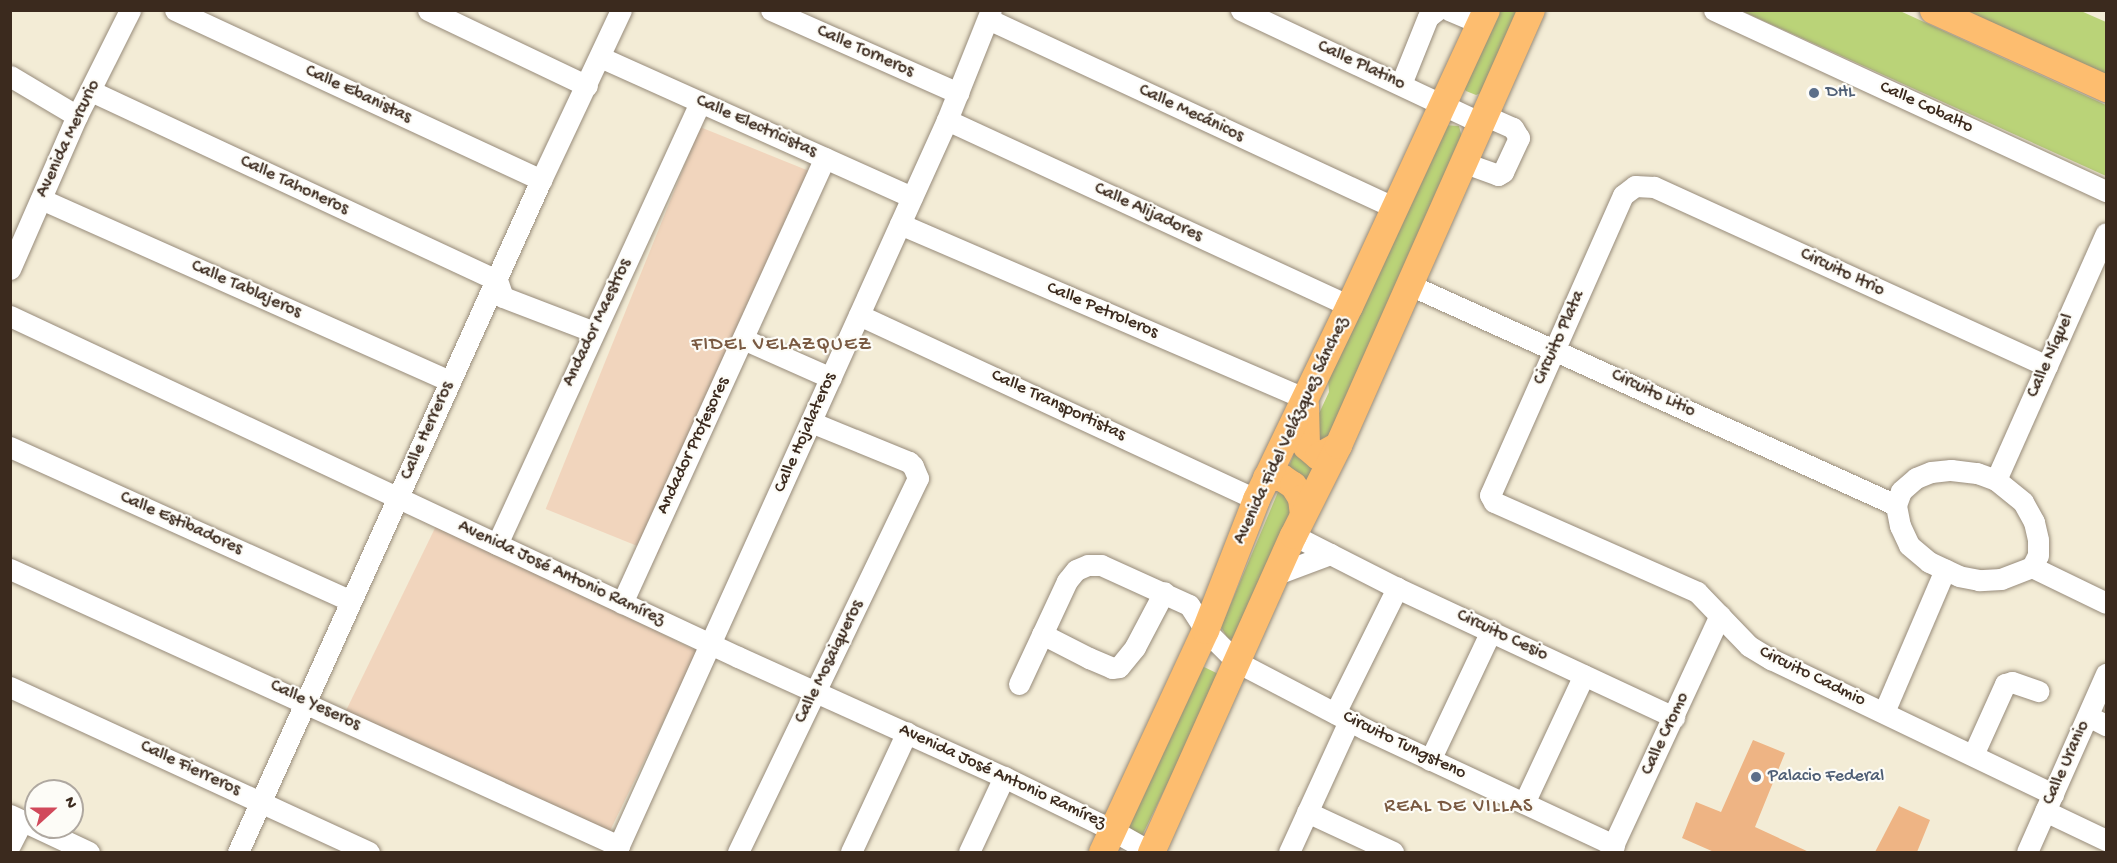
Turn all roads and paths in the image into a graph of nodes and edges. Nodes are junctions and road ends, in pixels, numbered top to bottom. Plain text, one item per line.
1 (130, 10) edge
2 (175, 10) edge
3 (428, 10) edge
4 (621, 10) edge
5 (771, 10) edge
6 (1241, 10) edge
7 (1437, 10) edge
8 (1449, 10) edge
9 (1532, 10) edge
10 (1714, 10) edge
11 (1933, 10) edge
12 (990, 15) edge
13 (1483, 17) edge
14 (600, 57) junction
15 (10, 76) edge
16 (1401, 84) junction
17 (587, 86) junction
18 (2106, 88) edge
19 (91, 91) junction
20 (958, 93) junction
21 (700, 102) junction
22 (1443, 104) junction
23 (77, 116) junction
24 (1483, 119) junction
25 (947, 120) junction
26 (825, 158) junction
27 (1465, 163) junction
28 (541, 180) junction
29 (1635, 186) joint
30 (2106, 191) edge
31 (912, 197) junction
32 (41, 199) junction
33 (1395, 208) junction
34 (900, 224) junction
35 (2106, 233) edge
36 (10, 269) edge
37 (497, 280) junction
38 (1410, 285) junction
39 (1349, 306) junction
40 (859, 315) junction
41 (10, 316) edge
42 (594, 332) junction
43 (743, 339) junction
44 (1556, 350) junction
45 (2047, 366) junction
46 (831, 378) junction
47 (450, 381) junction
48 (1304, 398) junction
49 (811, 422) junction
50 (1338, 445) junction
51 (10, 447) edge
52 (1996, 480) junction
53 (1261, 488) junction
54 (1490, 495) joint
55 (399, 497) junction
56 (1896, 505) junction
57 (1298, 524) junction
58 (496, 544) junction
59 (1330, 554) junction
60 (2032, 567) junction
61 (10, 569) edge
62 (1945, 570) junction
63 (1277, 574) junction
64 (1398, 588) junction
65 (1164, 592) junction
66 (351, 601) junction
67 (622, 603) junction
68 (2106, 603) edge
69 (1719, 615) junction
70 (1205, 630) junction
71 (1491, 631) junction
72 (1042, 634) junction
73 (711, 644) junction
74 (1237, 662) junction
75 (2106, 674) edge
76 (1584, 675) junction
77 (1019, 684) dead end
78 (10, 687) edge
79 (2038, 691) dead end
80 (816, 692) junction
81 (305, 701) junction
82 (1884, 712) junction
83 (1342, 717) junction
84 (1674, 717) junction
85 (2097, 721) edge
86 (907, 732) junction
87 (1973, 755) junction
88 (1430, 760) junction
89 (1004, 777) junction
90 (261, 802) junction
91 (1524, 803) junction
92 (2049, 803) junction
93 (1307, 812) junction
94 (16, 818) edge
95 (2106, 840) edge
96 (1107, 841) edge
97 (10, 845) edge
98 (617, 849) edge
99 (1612, 849) edge
100 (89, 852) edge
101 (238, 852) edge
102 (369, 852) edge
103 (738, 852) edge
104 (851, 852) edge
105 (969, 852) edge
106 (1151, 852) edge
107 (1289, 852) edge
108 (1393, 852) edge
109 (2027, 852) edge

1 - 19 street, Avenida Mercurio
2 - 28 street, Calle Ebanistas
3 - 17 street
4 - 14 street, Calle Herreros
5 - 20 street, Calle Torneros
6 - 16 street, Calle Platino
7 - 16 street
8 - 13 street
9 - 24 main road
10 - 30 street, Calle Cobalto
11 - 18 main road
12 - 20 street, Calle Hojalateros
12 - 33 street, Calle Mecánicos
13 - 22 main road, Avenida Fidel Velázquez Sánchez
14 - 17 street, Calle Herreros
14 - 21 street, Calle Electricistas
15 - 23 street
16 - 22 street, Calle Platino
17 - 28 street, Calle Herreros
19 - 23 street, Avenida Mercurio
19 - 37 street, Calle Tahoneros
20 - 25 street, Calle Hojalateros
21 - 26 street, Calle Electricistas
21 - 42 street, Andador Maestros
22 - 24 street, Calle Platino
22 - 33 main road, Avenida Fidel Velázquez Sánchez
23 - 32 street, Avenida Mercurio
24 - 27 main road
24 - 27 street, Calle Platino
25 - 31 street, Calle Hojalateros
25 - 39 street, Calle Alijadores
26 - 31 street, Calle Electricistas
26 - 43 street, Andador Profesores
27 - 38 main road
28 - 37 street, Calle Herreros
29 - 44 street, Circuito Plata
29 - 45 street, Circuito Itrio
31 - 34 street, Calle Hojalateros
32 - 36 street, Avenida Mercurio
32 - 47 street, Calle Tablajeros
33 - 39 main road, Avenida Fidel Velázquez Sánchez
34 - 40 street, Calle Hojalateros
34 - 48 street, Calle Petroleros
35 - 45 street, Calle Níquel
37 - 42 street
37 - 47 street, Calle Herreros
38 - 44 street, Circuito Litio
38 - 50 main road
39 - 48 main road, Avenida Fidel Velázquez Sánchez
40 - 46 street, Calle Hojalateros
40 - 53 street, Calle Transportistas
41 - 55 street, Avenida José Antonio Ramírez
42 - 58 street, Andador Maestros
43 - 46 street
43 - 67 street, Andador Profesores
44 - 54 street, Circuito Plata
44 - 56 street, Circuito Litio
45 - 52 street, Calle Níquel
46 - 49 street, Calle Hojalateros
47 - 55 street, Calle Herreros
48 - 50 main road
48 - 53 main road, Avenida Fidel Velázquez Sánchez
49 - 73 street, Calle Hojalateros
49 - 80 street, Calle Mosaiqueros
50 - 57 main road
51 - 66 street, Calle Estibadores
52 - 56 street
52 - 60 street
53 - 57 main road
53 - 70 main road, Avenida Fidel Velázquez Sánchez
54 - 69 street, Circuito Cadmio
55 - 58 street, Avenida José Antonio Ramírez
55 - 66 street, Calle Herreros
56 - 62 street
57 - 59 street, Circuito Cesio
57 - 63 main road
58 - 67 street, Avenida José Antonio Ramírez
59 - 63 street
59 - 64 street, Circuito Cesio
60 - 62 street
60 - 68 street
61 - 81 street, Calle Yeseros
62 - 82 street
63 - 74 main road
64 - 71 street, Circuito Cesio
64 - 83 street
65 - 70 street, Circuito Tungsteno
65 - 72 street, Circuito Tungsteno
65 - 72 street
66 - 81 street, Calle Herreros
67 - 73 street, Avenida José Antonio Ramírez
69 - 82 street, Circuito Cadmio
69 - 84 street, Calle Cromo
70 - 74 street, Circuito Tungsteno
70 - 96 main road, Avenida Fidel Velázquez Sánchez
71 - 76 street, Circuito Cesio
71 - 88 street
72 - 77 street, Circuito Tungsteno
73 - 80 street, Avenida José Antonio Ramírez
73 - 98 street, Calle Hojalateros
74 - 83 street, Circuito Tungsteno
74 - 106 main road
75 - 85 street, Calle Uranio
76 - 84 street, Circuito Cesio
76 - 91 street
78 - 90 street, Calle Fierreros
79 - 87 street
80 - 86 street, Avenida José Antonio Ramírez
80 - 103 street, Calle Mosaiqueros
81 - 90 street, Calle Herreros
81 - 98 street, Calle Yeseros
82 - 87 street, Circuito Cadmio
83 - 88 street, Circuito Tungsteno
83 - 93 street
84 - 99 street, Calle Cromo
85 - 92 street, Calle Uranio
86 - 89 street, Avenida José Antonio Ramírez
86 - 104 street
87 - 92 street, Circuito Cadmio
88 - 91 street, Circuito Tungsteno
89 - 96 street, Avenida José Antonio Ramírez
89 - 105 street
90 - 101 street, Calle Herreros
90 - 102 street, Calle Fierreros
91 - 99 street, Circuito Tungsteno
92 - 95 street, Circuito Cadmio
92 - 109 street, Calle Uranio
93 - 107 street
93 - 108 street
94 - 97 street
94 - 100 street
96 - 106 street, Avenida José Antonio Ramírez

